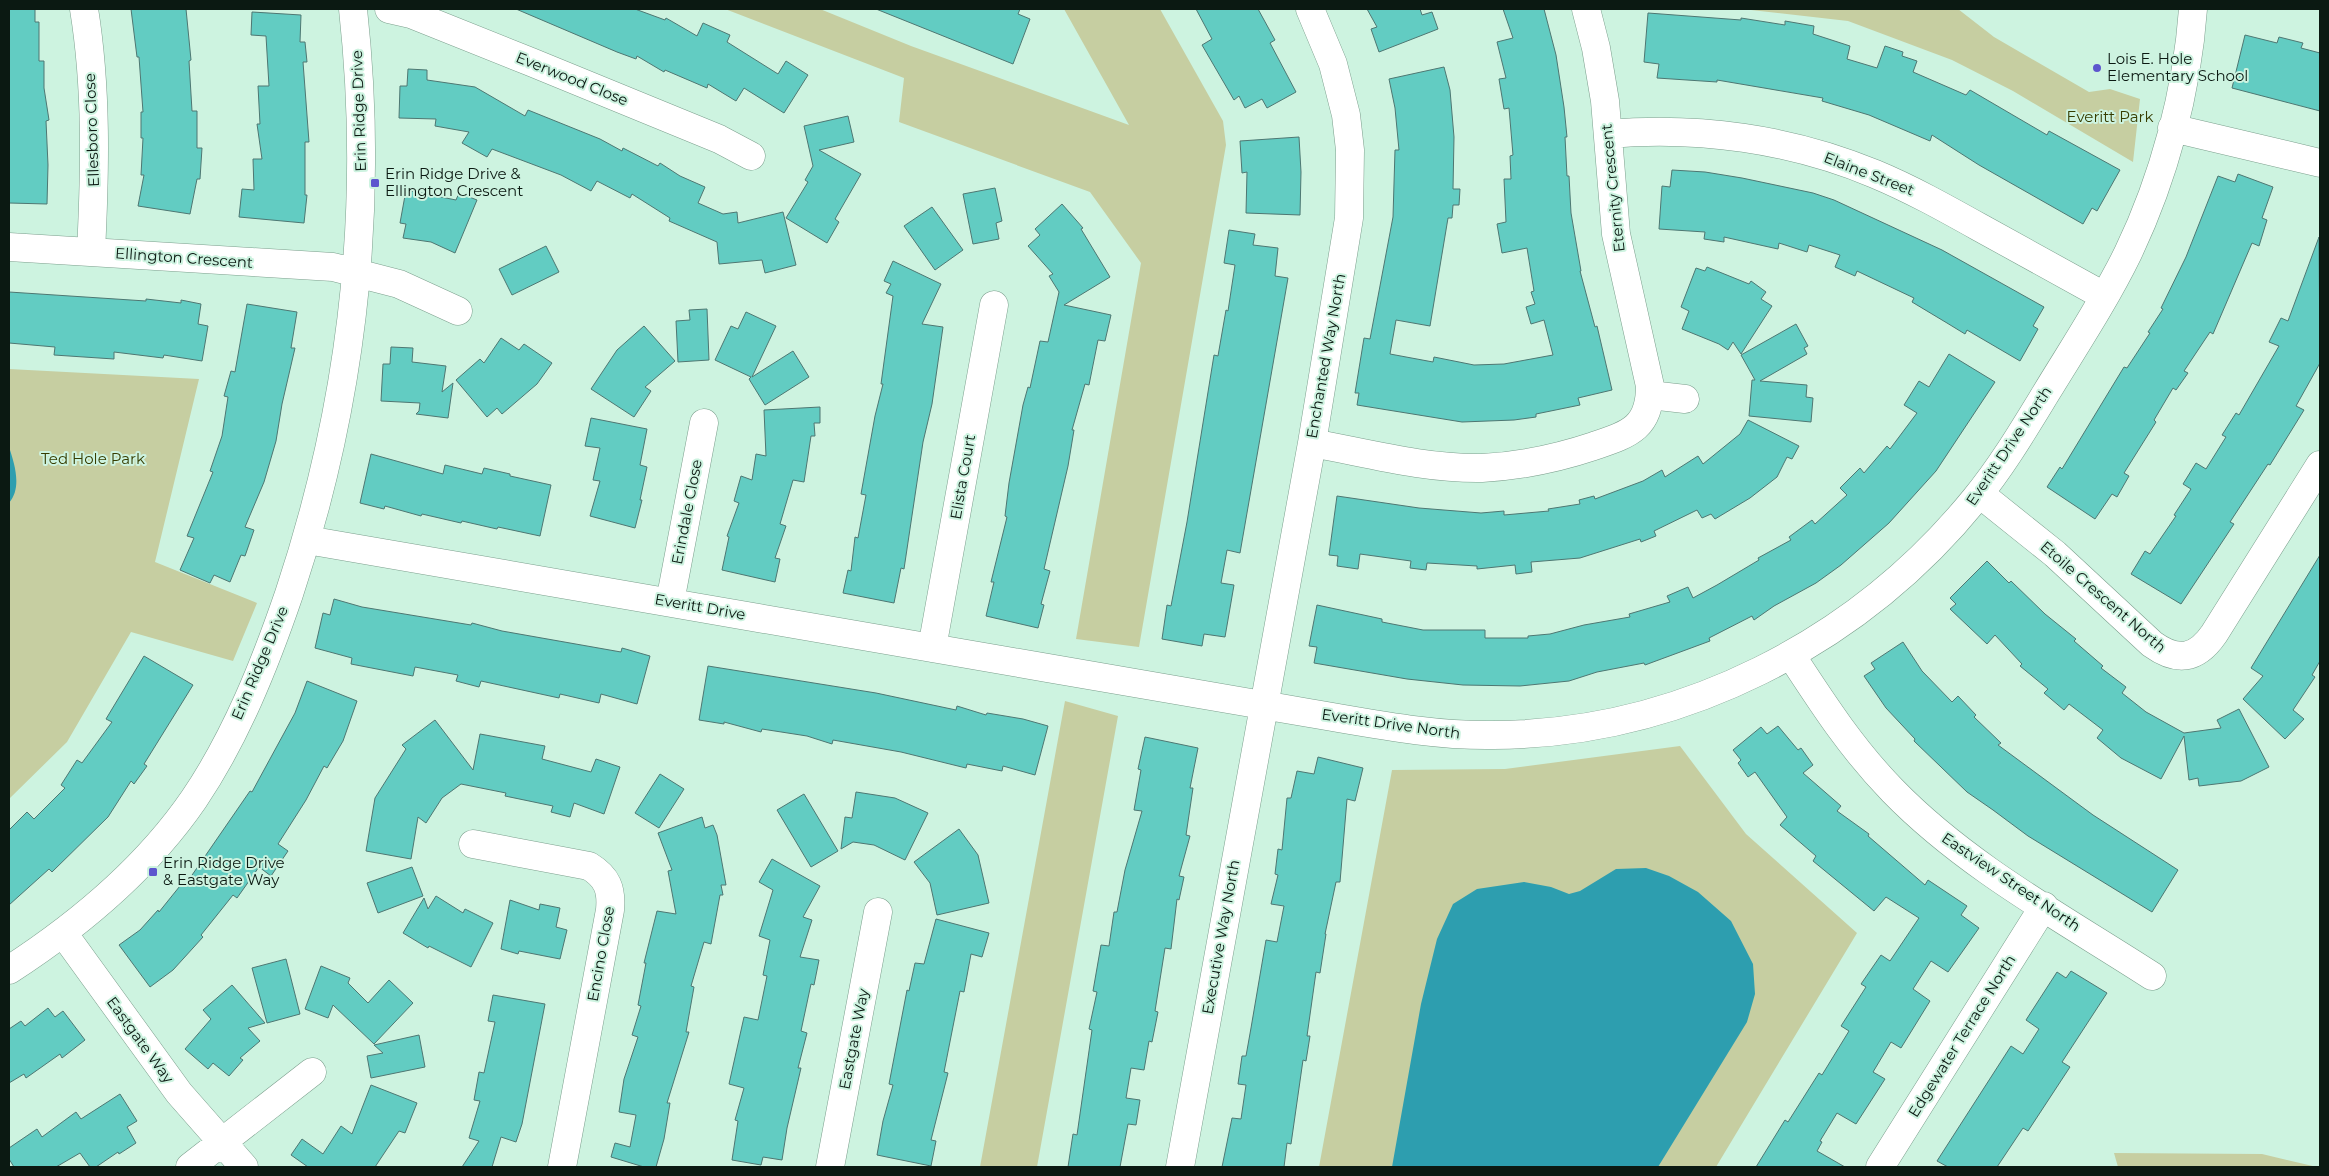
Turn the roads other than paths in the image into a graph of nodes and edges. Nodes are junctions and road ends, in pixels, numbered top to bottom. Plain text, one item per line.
1 (84, 9) edge
2 (353, 9) edge
3 (389, 9) edge
4 (1310, 9) edge
5 (1586, 9) edge
6 (2192, 9) edge
7 (2172, 128) junction
8 (1608, 134) junction
9 (751, 156) dead end
10 (2320, 163) edge
11 (9, 247) edge
12 (91, 252) junction
13 (358, 272) junction
14 (2104, 296) junction
15 (994, 305) dead end
16 (458, 311) dead end
17 (1650, 396) junction
18 (1685, 399) dead end
19 (704, 423) dead end
20 (1312, 443) junction
21 (2320, 465) edge
22 (1980, 494) junction
23 (307, 540) junction
24 (670, 602) junction
25 (932, 648) junction
26 (1791, 655) junction
27 (1094, 676) joint
28 (1263, 706) junction
29 (473, 844) dead end
30 (2044, 906) junction
31 (878, 912) dead end
32 (63, 933) junction
33 (9, 970) edge
34 (2152, 976) dead end
35 (312, 1072) dead end
36 (221, 1143) junction
37 (190, 1167) edge
38 (244, 1167) edge
39 (562, 1167) edge
40 (830, 1167) edge
41 (1180, 1167) edge
42 (1880, 1167) edge

1 - 12 street, Ellesboro Close
2 - 13 street, Erin Ridge Drive
3 - 9 street, Everwood Close
4 - 20 street, Enchanted Way North
5 - 8 street, Eternity Crescent
6 - 7 street, Everitt Drive North
7 - 10 street
7 - 14 street, Everitt Drive North
8 - 14 street, Elaine Street
8 - 17 street, Eternity Crescent
11 - 12 street, Ellington Crescent
12 - 13 street, Ellington Crescent
13 - 16 street
13 - 23 street, Erin Ridge Drive
14 - 22 street, Everitt Drive North
15 - 25 street, Elista Court
17 - 18 street
17 - 20 street, Eternity Crescent
19 - 24 street, Erindale Close
20 - 28 street, Enchanted Way North
21 - 22 street, Etoile Crescent North
22 - 26 street, Everitt Drive North
23 - 24 street, Everitt Drive
23 - 32 street, Erin Ridge Drive
24 - 25 street, Everitt Drive
25 - 27 street, Everitt Drive
26 - 28 street, Everitt Drive North
26 - 30 street, Eastview Street North
27 - 28 street, Everitt Drive North
28 - 41 street, Executive Way North
29 - 39 street, Encino Close
30 - 34 street, Eastview Street North
30 - 42 street, Edgewater Terrace North
31 - 40 street, Eastgate Way
32 - 33 street, Erin Ridge Drive
32 - 36 street, Eastgate Way
35 - 36 street
36 - 37 street
36 - 38 street, Eastgate Way

